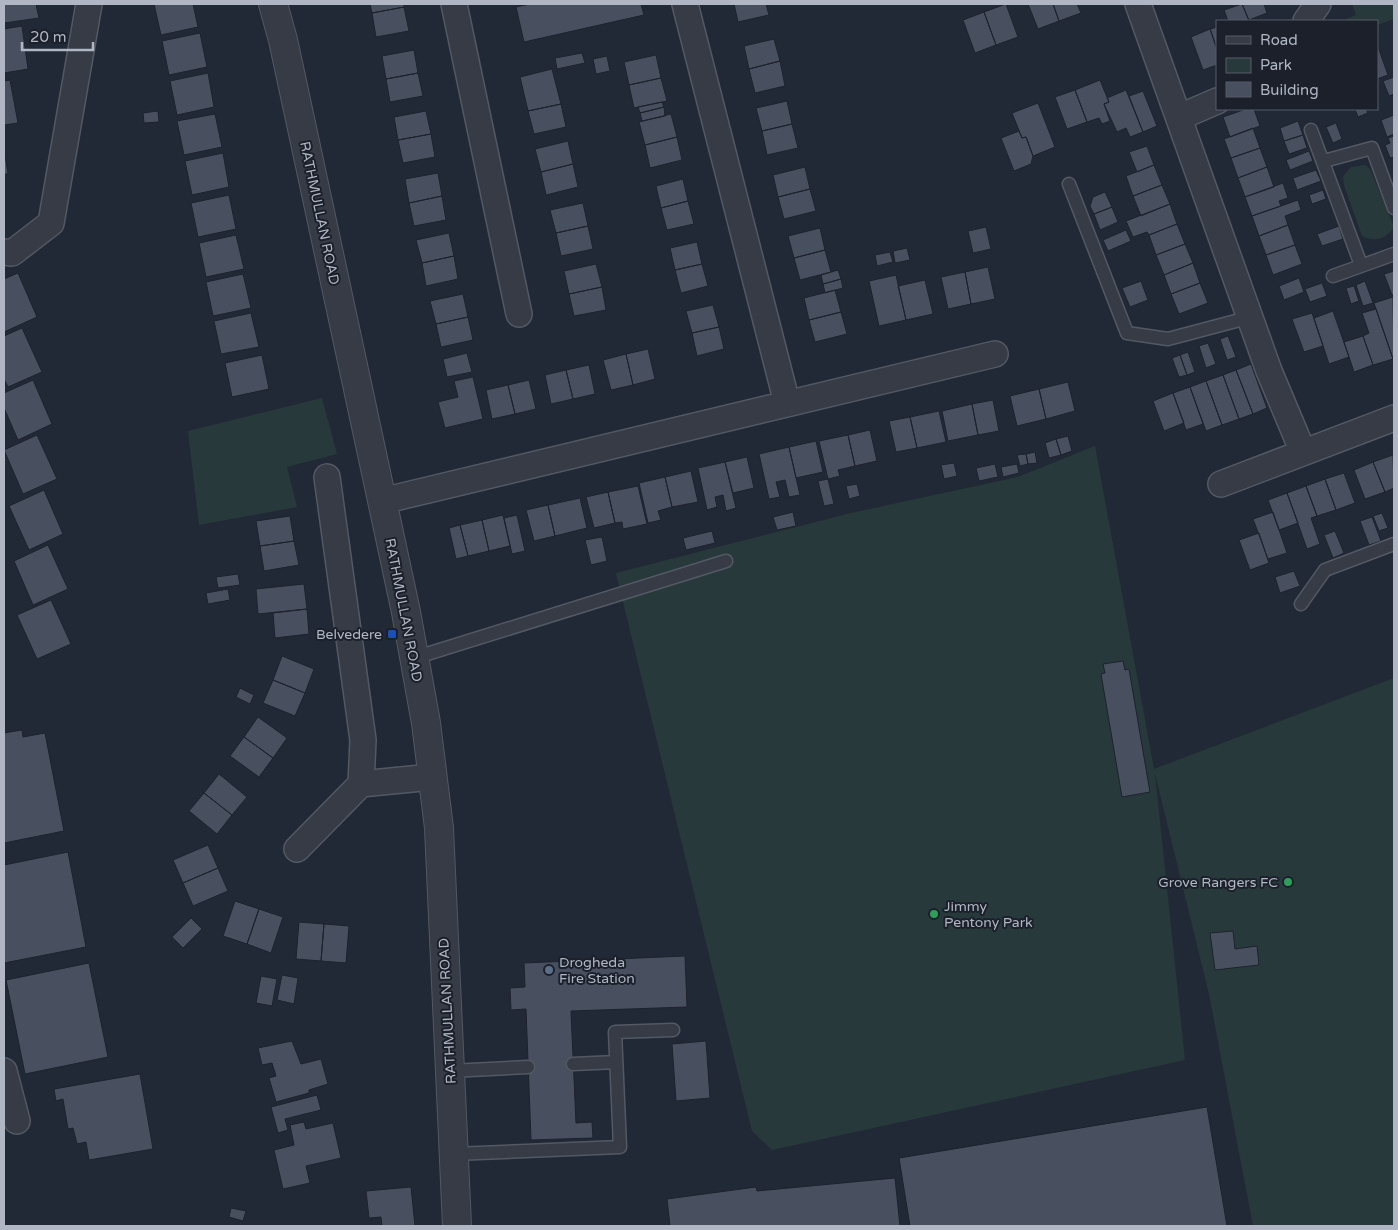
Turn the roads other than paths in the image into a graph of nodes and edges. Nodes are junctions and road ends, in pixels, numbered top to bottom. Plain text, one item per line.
1 (89, 4) edge
2 (272, 4) edge
3 (454, 4) edge
4 (686, 4) edge
5 (1138, 4) edge
6 (1318, 4) edge
7 (1307, 20) edge
8 (1216, 101) edge
9 (1180, 117) junction
10 (1311, 130) dead end
11 (1324, 161) junction
12 (1069, 184) dead end
13 (1394, 208) edge
14 (4, 252) edge
15 (1394, 254) edge
16 (1361, 265) junction
17 (1333, 276) dead end
18 (519, 314) dead end
19 (1250, 317) junction
20 (995, 354) dead end
21 (787, 403) junction
22 (1394, 418) edge
23 (1303, 452) junction
24 (326, 477) dead end
25 (1221, 484) dead end
26 (382, 501) junction
27 (1394, 544) edge
28 (726, 561) dead end
29 (1301, 604) dead end
30 (414, 658) junction
31 (432, 777) junction
32 (361, 784) junction
33 (297, 849) dead end
34 (673, 1030) dead end
35 (616, 1062) junction
36 (573, 1064) dead end
37 (528, 1067) dead end
38 (4, 1071) edge
39 (450, 1071) junction
40 (17, 1121) dead end
41 (454, 1154) junction
42 (458, 1226) edge

1 - 14 street
2 - 26 street, RATHMULLAN ROAD
3 - 18 street
4 - 21 street
5 - 9 street
6 - 7 street
8 - 9 street
9 - 19 street
10 - 11 lane
11 - 13 lane
11 - 16 lane
12 - 19 lane
15 - 16 lane
16 - 17 lane
19 - 23 street
20 - 21 street
21 - 26 street
22 - 23 street
23 - 25 street
24 - 32 street
26 - 30 street, RATHMULLAN ROAD
27 - 29 lane
28 - 30 lane
30 - 31 street, RATHMULLAN ROAD
31 - 32 street
31 - 39 street, RATHMULLAN ROAD
32 - 33 street
34 - 35 lane
35 - 36 lane
35 - 41 lane
37 - 39 lane
38 - 40 street
39 - 41 street, RATHMULLAN ROAD
41 - 42 street, RATHMULLAN ROAD

